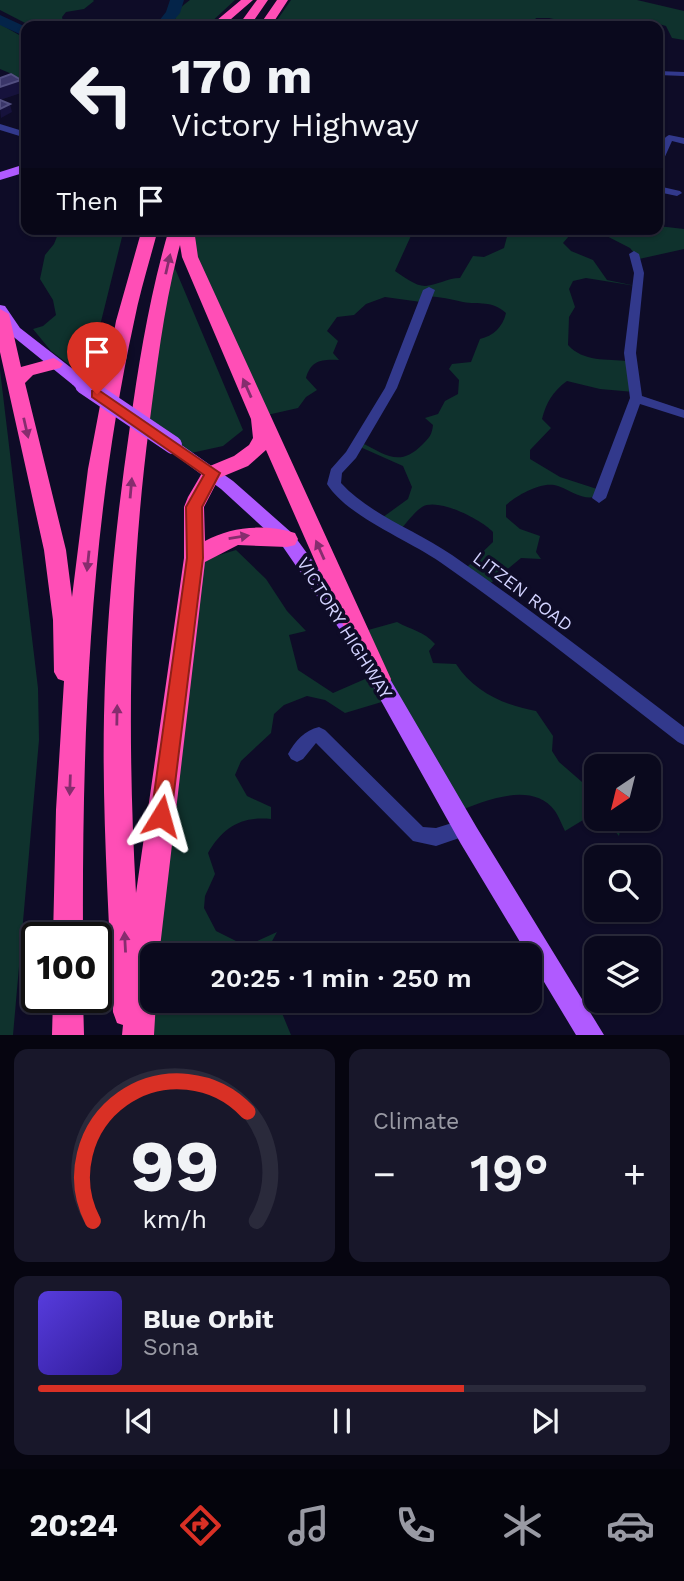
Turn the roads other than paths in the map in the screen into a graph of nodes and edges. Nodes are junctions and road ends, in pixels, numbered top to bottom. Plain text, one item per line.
1 (248, 0) edge
2 (263, 0) edge
3 (283, 0) edge
4 (222, 21) edge
5 (248, 21) edge
6 (268, 21) edge
7 (663, 73) edge
8 (684, 74) edge
9 (0, 127) edge
10 (21, 133) edge
11 (684, 141) edge
12 (663, 151) edge
13 (21, 169) edge
14 (0, 175) edge
15 (663, 190) edge
16 (677, 193) dead end
17 (148, 235) edge
18 (176, 235) edge
19 (187, 235) edge
20 (634, 254) dead end
21 (429, 290) dead end
22 (0, 311) edge
23 (54, 364) junction
24 (16, 382) junction
25 (636, 398) junction
26 (684, 414) edge
27 (261, 419) junction
28 (212, 473) junction
29 (599, 498) dead end
30 (287, 539) junction
31 (195, 558) junction
32 (379, 679) junction
33 (73, 717) junction
34 (684, 737) edge
35 (296, 754) dead end
36 (465, 828) junction
37 (68, 922) edge
38 (68, 1013) edge
39 (68, 1035) edge
40 (129, 1035) edge
41 (138, 1035) edge
42 (591, 1035) edge

1 - 4 highway
2 - 5 highway
3 - 6 highway
7 - 8 street
9 - 10 street
11 - 12 street
13 - 14 main road
15 - 16 street
17 -> 33 highway
40 -> 18 highway
27 -> 19 highway
20 - 25 street
21 - 34 street, LITZEN ROAD
22 - 23 main road, VICTORY HIGHWAY
22 - 24 highway
23 - 24 highway
23 - 28 main road, VICTORY HIGHWAY, bridge
24 -> 33 highway
25 - 26 street
25 - 29 street
27 - 28 highway
32 -> 27 highway
28 - 30 main road, VICTORY HIGHWAY
28 - 31 highway
31 -> 30 highway
30 - 32 main road, VICTORY HIGHWAY
31 - 41 highway
32 - 36 main road, VICTORY HIGHWAY
33 -> 37 highway
35 - 36 street
36 - 42 main road, VICTORY HIGHWAY
38 - 39 highway

